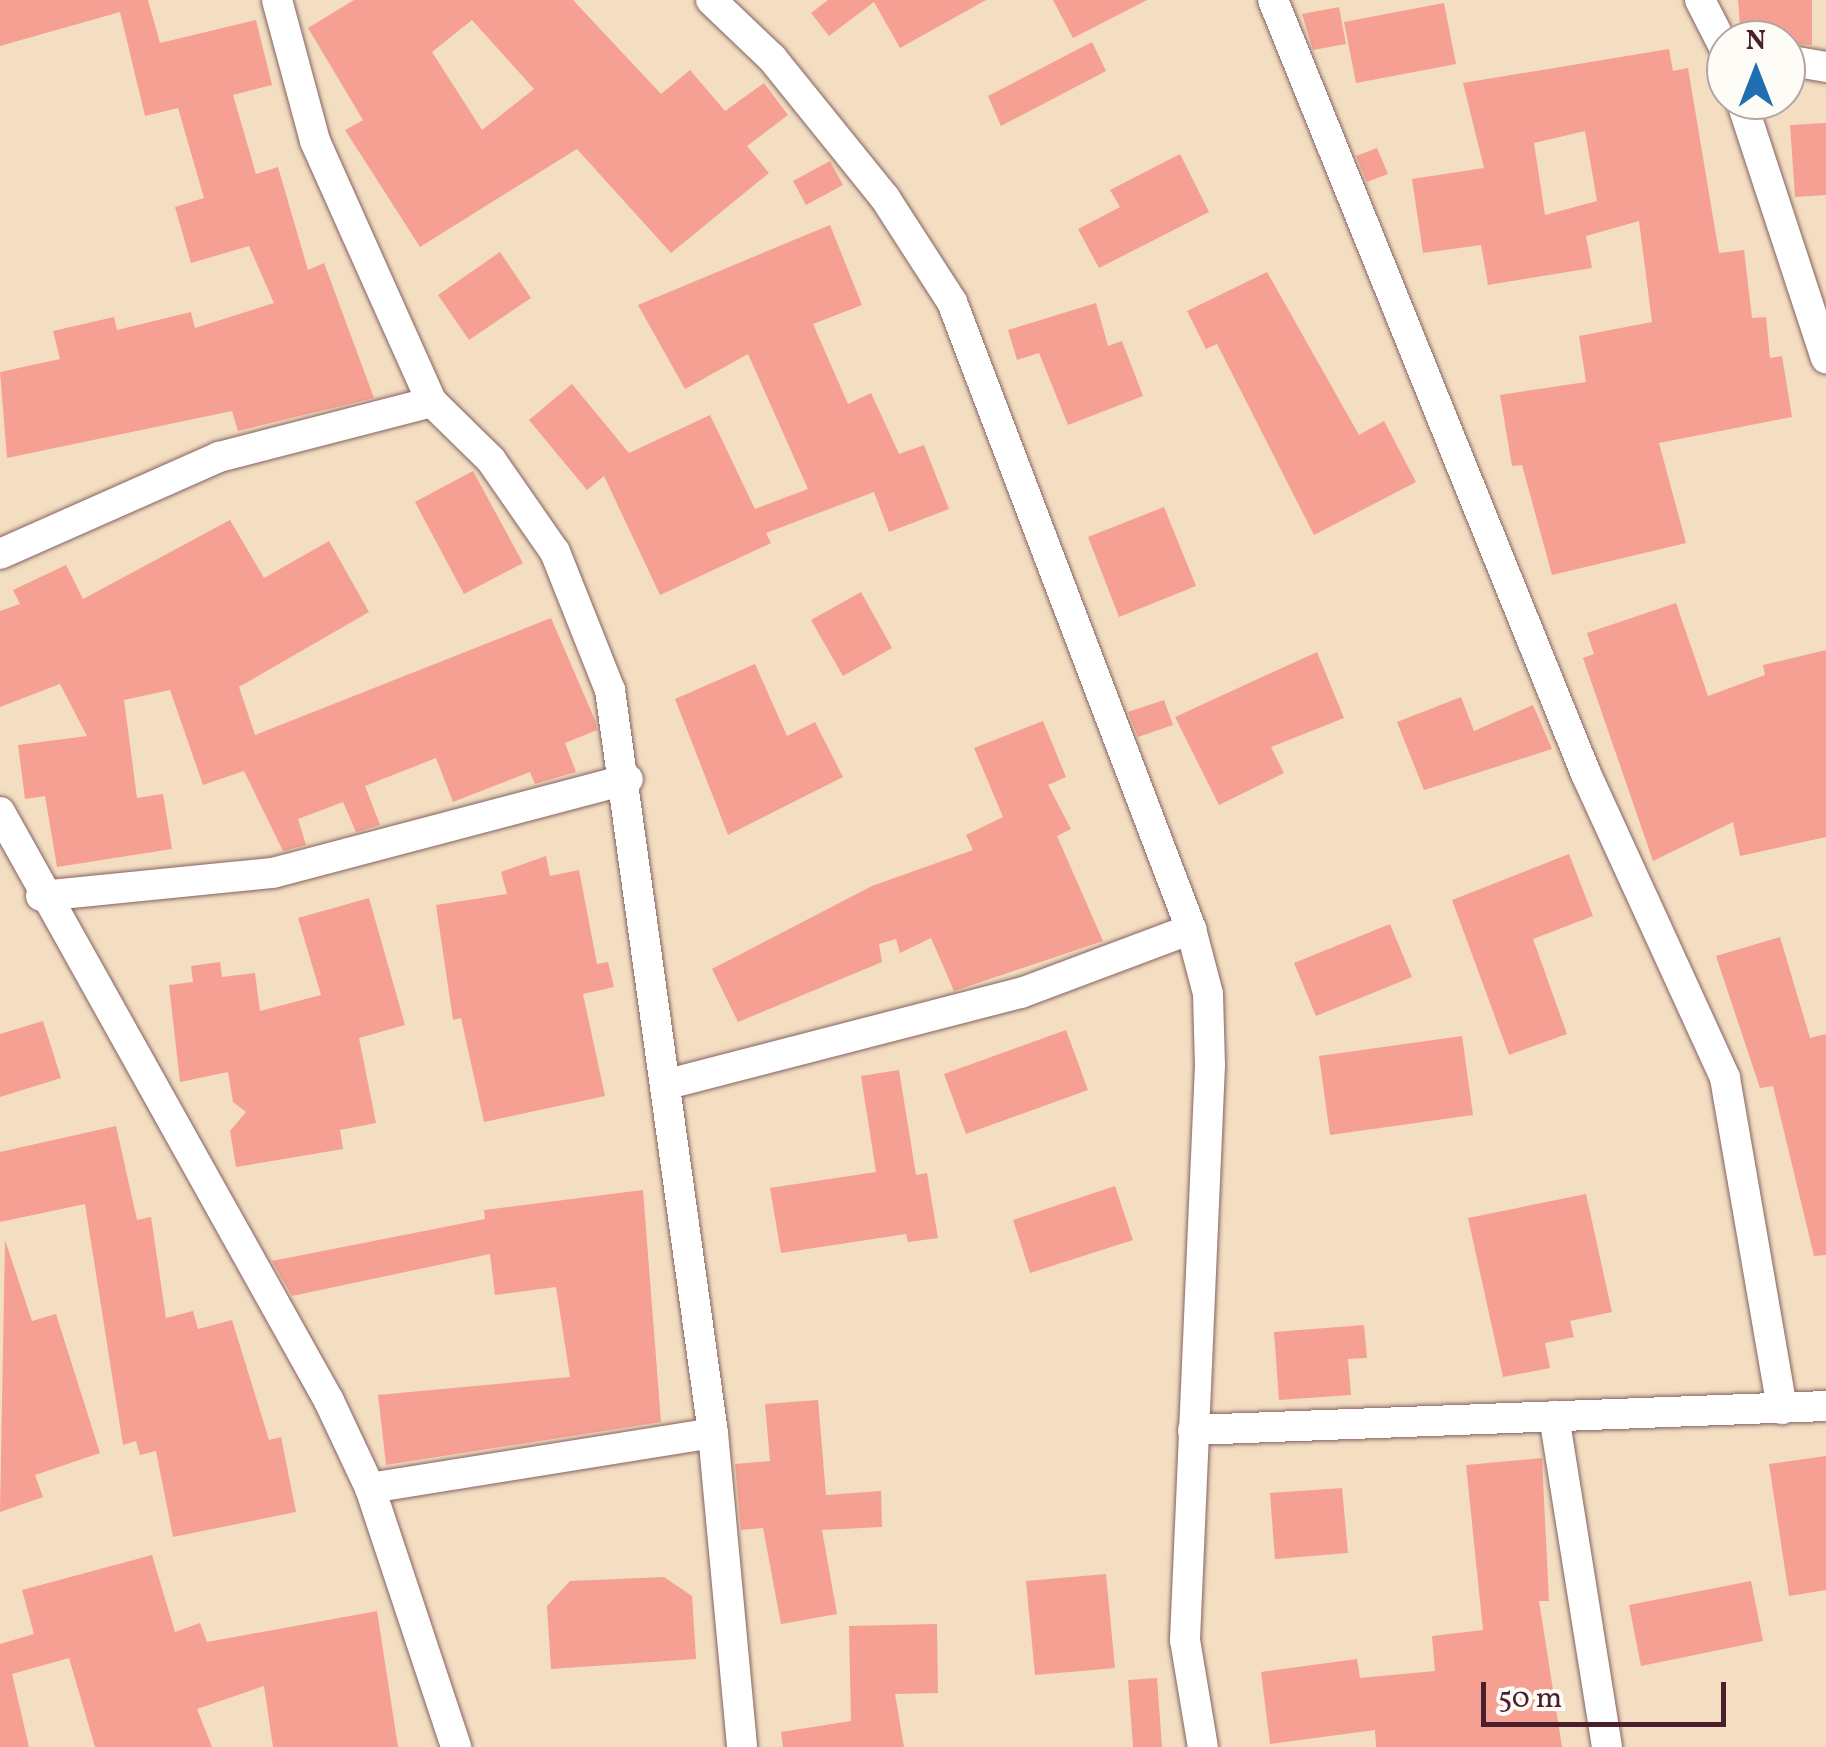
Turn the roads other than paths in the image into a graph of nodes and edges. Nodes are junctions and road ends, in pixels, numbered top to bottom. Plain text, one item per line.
1 (277, 0) edge
2 (711, 0) edge
3 (1273, 0) edge
4 (1748, 120) edge
5 (1826, 358) edge
6 (432, 402) junction
7 (0, 554) edge
8 (628, 778) junction
9 (0, 812) edge
10 (41, 896) junction
11 (1192, 929) junction
12 (668, 1084) junction
13 (1826, 1406) edge
14 (1782, 1409) junction
15 (1554, 1416) junction
16 (1193, 1430) junction
17 (713, 1432) junction
18 (370, 1488) junction
19 (456, 1747) edge
20 (742, 1747) edge
21 (1203, 1747) edge
22 (1607, 1747) edge

1 - 6 street
2 - 11 street
3 - 14 street
4 - 5 street
6 - 7 street
6 - 8 street
8 - 10 street
8 - 12 street
9 - 10 street
10 - 18 street
11 - 12 street
11 - 16 street
12 - 17 street
13 - 14 street
14 - 15 street
15 - 16 street
15 - 22 street
16 - 21 street
17 - 18 street
17 - 20 street
18 - 19 street

